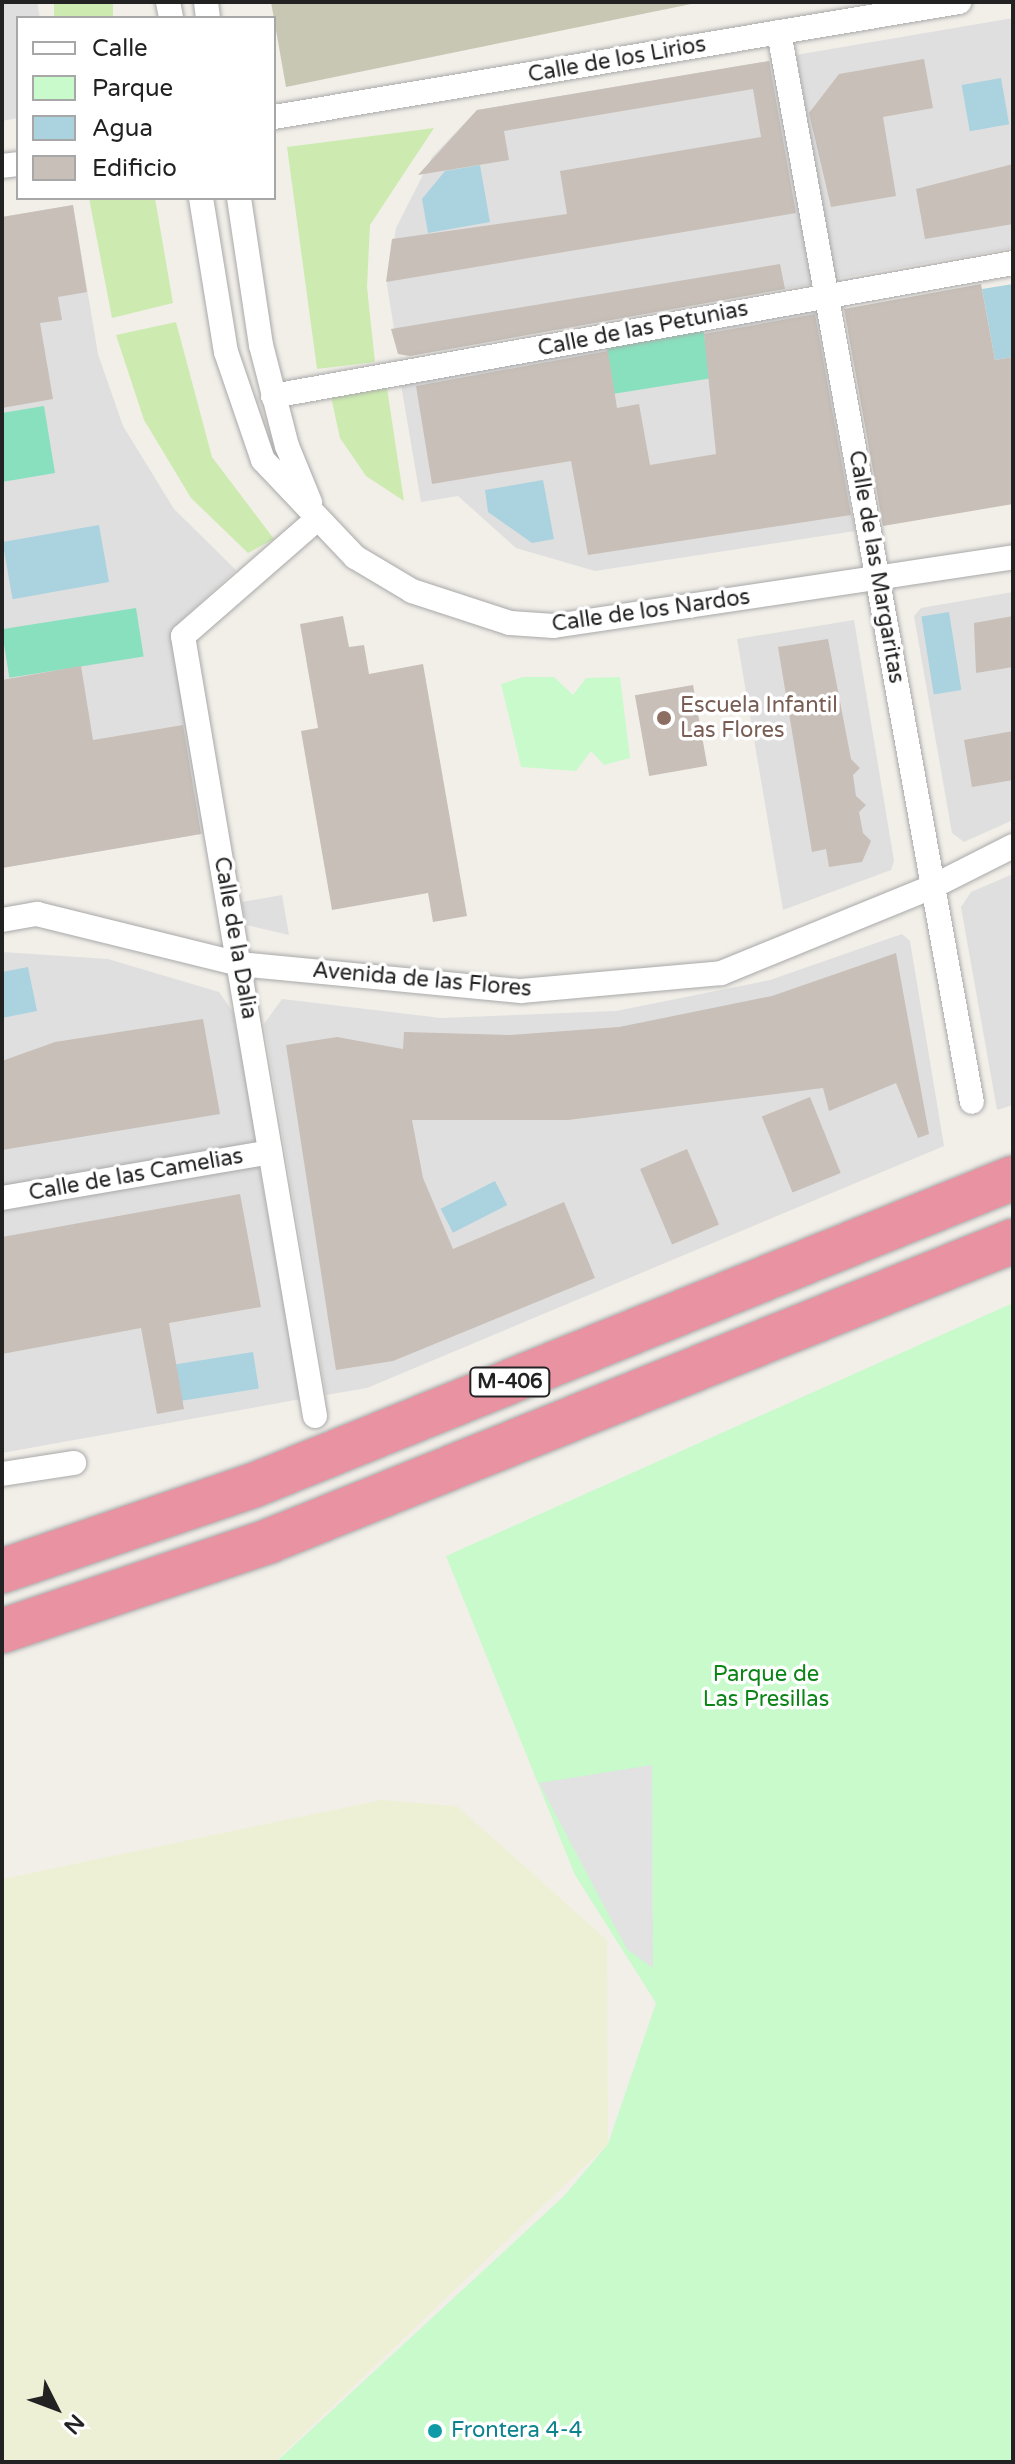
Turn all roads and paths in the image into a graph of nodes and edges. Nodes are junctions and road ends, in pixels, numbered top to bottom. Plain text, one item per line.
1 (959, 2) edge
2 (779, 32) junction
3 (276, 117) edge
4 (201, 200) edge
5 (239, 200) edge
6 (1013, 263) edge
7 (825, 294) junction
8 (273, 396) junction
9 (317, 519) junction
10 (1013, 557) edge
11 (879, 577) junction
12 (1013, 846) edge
13 (932, 887) junction
14 (2, 920) edge
15 (239, 964) junction
16 (972, 1102) dead end
17 (270, 1152) junction
18 (1013, 1178) edge
19 (2, 1198) edge
20 (1013, 1241) edge
21 (315, 1416) dead end
22 (74, 1463) dead end
23 (2, 1474) edge
24 (2, 1571) edge
25 (2, 1631) edge

1 - 2 street, Calle de los Lirios
2 - 3 street, Calle de los Lirios
2 - 7 street, Calle de las Margaritas
4 - 9 street, Calle de los Nardos
5 - 8 street, Calle de los Nardos
6 - 7 street, Calle de las Petunias
7 - 8 street, Calle de las Petunias
7 - 11 street, Calle de las Margaritas
8 - 9 street, Calle de los Nardos
9 - 11 street, Calle de los Nardos
9 - 15 street, Calle de la Dalia
10 - 11 street, Calle de los Nardos
11 - 13 street, Calle de las Margaritas
12 - 13 street, Avenida de las Flores
13 - 15 street, Avenida de las Flores
13 - 16 street, Calle de las Margaritas
14 - 15 street, Avenida de las Flores
15 - 17 street, Calle de la Dalia
17 - 19 street, Calle de las Camelias
17 - 21 street, Calle de la Dalia
18 - 24 highway, M-406
20 - 25 highway, M-406
22 - 23 street

